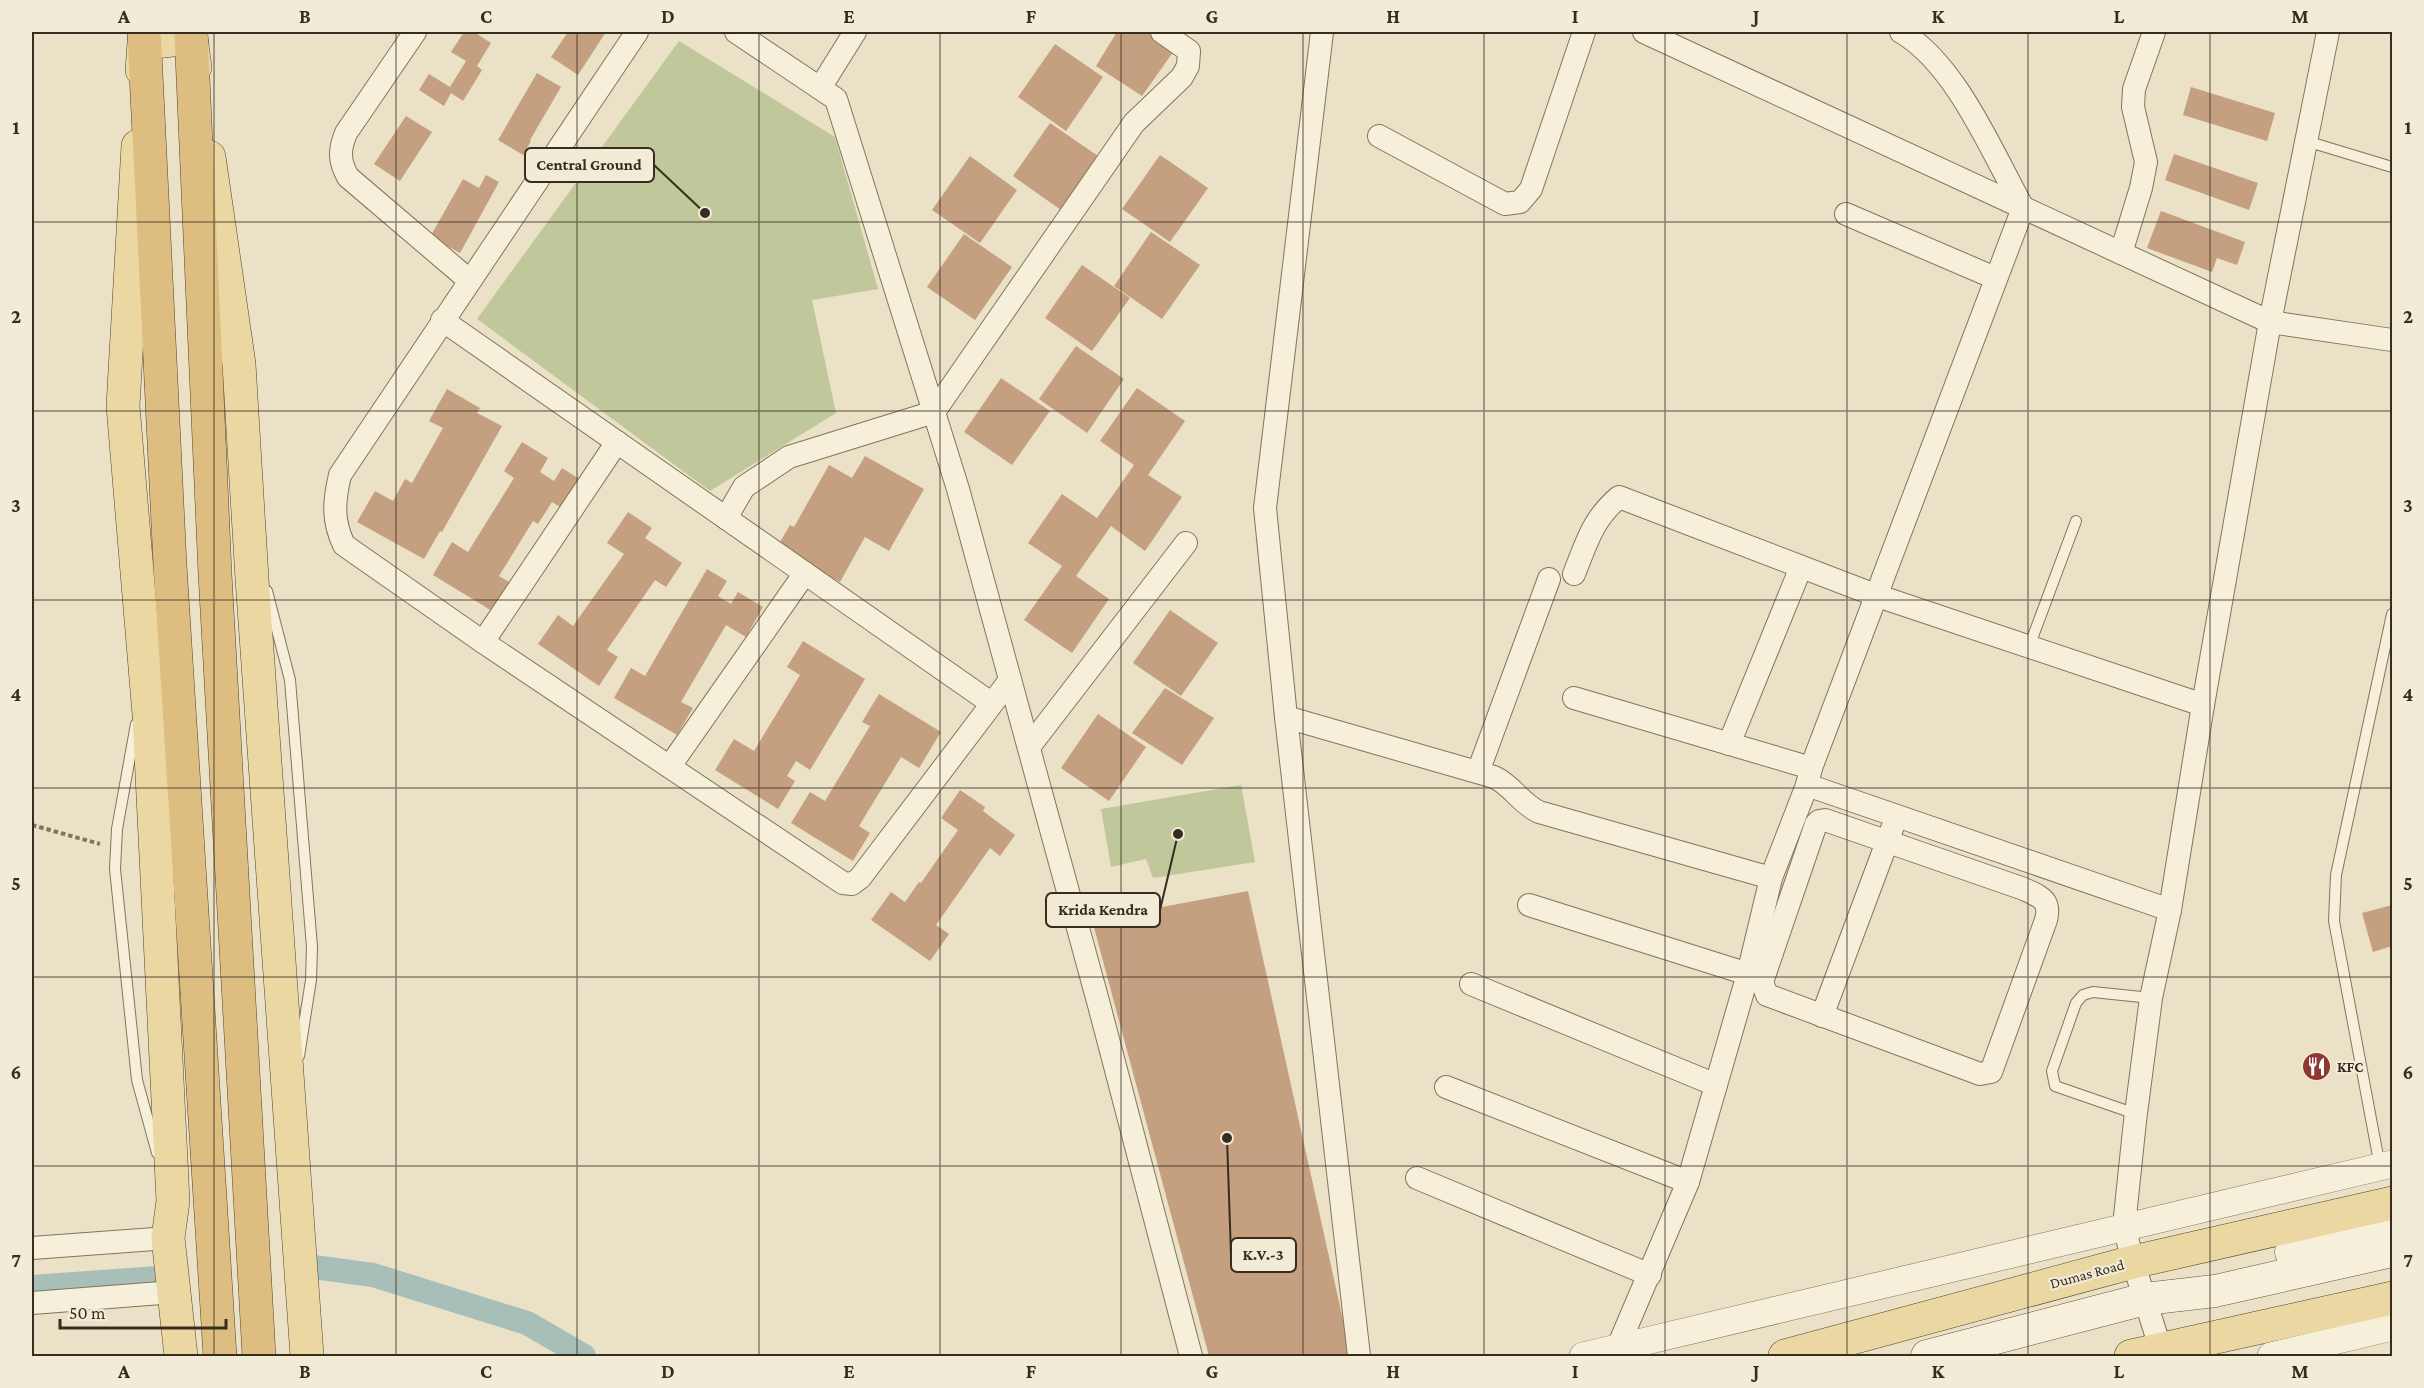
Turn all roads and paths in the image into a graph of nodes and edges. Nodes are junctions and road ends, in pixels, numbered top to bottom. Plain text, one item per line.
1 (415, 32) edge
2 (637, 32) edge
3 (736, 32) edge
4 (855, 32) edge
5 (1162, 32) edge
6 (1322, 32) edge
7 (1584, 32) edge
8 (1644, 32) edge
9 (1901, 32) edge
10 (2154, 32) edge
11 (2328, 32) edge
12 (191, 35) edge
13 (139, 37) edge
14 (820, 88) junction
15 (1379, 136) dead end
16 (2306, 141) junction
17 (2392, 167) edge
18 (2023, 208) junction
19 (1846, 214) dead end
20 (2121, 253) junction
21 (1995, 278) junction
22 (470, 281) junction
23 (442, 320) junction
24 (2270, 322) junction
25 (2392, 340) edge
26 (934, 412) junction
27 (617, 442) junction
28 (726, 518) junction
29 (2076, 521) dead end
30 (1186, 543) dead end
31 (1801, 567) junction
32 (805, 573) junction
33 (1574, 574) dead end
34 (1549, 579) dead end
35 (1875, 595) junction
36 (2392, 614) edge
37 (483, 642) junction
38 (2029, 647) junction
39 (146, 670) junction
40 (1010, 680) junction
41 (1574, 698) dead end
42 (992, 703) junction
43 (2203, 705) junction
44 (1286, 717) junction
45 (1729, 744) junction
46 (1029, 747) junction
47 (670, 766) junction
48 (1478, 772) junction
49 (1809, 777) junction
50 (1897, 816) junction
51 (32, 825) edge
52 (1888, 841) junction
53 (115, 848) junction
54 (2056, 871) junction
55 (1772, 878) junction
56 (2045, 902) junction
57 (1529, 905) dead end
58 (2170, 910) junction
59 (1748, 975) junction
60 (1471, 984) dead end
61 (2151, 998) junction
62 (1822, 1016) junction
63 (1716, 1085) junction
64 (1446, 1087) dead end
65 (2136, 1114) junction
66 (2386, 1166) edge
67 (1417, 1178) dead end
68 (1688, 1182) junction
69 (172, 1201) junction
70 (2392, 1203) edge
71 (2124, 1227) junction
72 (2392, 1228) edge
73 (168, 1238) junction
74 (32, 1248) edge
75 (2392, 1251) edge
76 (2133, 1262) junction
77 (1650, 1275) junction
78 (174, 1292) junction
79 (2392, 1298) edge
80 (2145, 1299) junction
81 (32, 1303) edge
82 (2392, 1327) edge
83 (1617, 1349) junction
84 (2167, 1352) edge
85 (181, 1356) edge
86 (220, 1356) edge
87 (259, 1356) edge
88 (307, 1356) edge
89 (1191, 1356) edge
90 (1359, 1356) edge
91 (1583, 1356) edge
92 (1785, 1356) edge
93 (1927, 1356) edge
94 (2271, 1356) edge

1 - 22 street
2 - 22 street
3 - 14 street
4 - 14 street
5 - 26 street
6 - 44 street
7 - 15 street
8 - 18 street
9 - 18 street
10 - 20 street
11 - 16 street
12 - 13 main road
12 - 87 highway
12 - 88 main road
13 - 39 main road
13 - 86 highway
14 - 26 street
16 - 17 lane
16 - 24 street
18 - 20 street
18 - 21 street
19 - 21 street
20 - 24 street
21 - 35 street
22 - 23 street
23 - 27 street
23 - 37 street
24 - 25 street
24 - 43 street
26 - 28 street
26 - 40 street
27 - 28 street
27 - 37 street
28 - 32 street
29 - 38 lane
30 - 46 street
31 - 33 street
31 - 35 street
31 - 45 street
32 - 42 street
32 - 47 street
34 - 48 street
35 - 38 street
35 - 49 street
36 - 66 lane
37 - 47 street
38 - 43 street
39 - 53 lane
39 - 69 main road
40 - 42 street
40 - 46 street
41 - 45 street
42 - 47 street
43 - 58 street
44 - 48 street
44 - 90 street
45 - 49 street
46 - 89 street
48 - 55 street
49 - 50 street
49 - 55 street
50 - 52 street
50 - 54 street
51 - 53 path
52 - 56 street
52 - 62 street
52 - 62 street
53 - 69 lane
54 - 56 street
54 - 58 street
55 - 59 street
56 - 62 street
57 - 59 street
58 - 61 street
59 - 63 street
60 - 63 street
61 - 65 street
61 - 65 lane
63 - 68 street
64 - 68 street
65 - 71 street
66 - 71 street
67 - 77 street
68 - 77 street
69 - 73 main road
70 - 76 main road, Dumas Road
71 - 76 street
71 - 83 street
72 - 80 main road
73 - 74 street
73 - 78 main road
75 - 80 main road
76 - 80 street
76 - 92 main road, Dumas Road
77 - 83 street
78 - 81 street
78 - 85 main road
79 - 84 main road
80 - 84 street
80 - 93 main road
82 - 94 street
83 - 91 street

